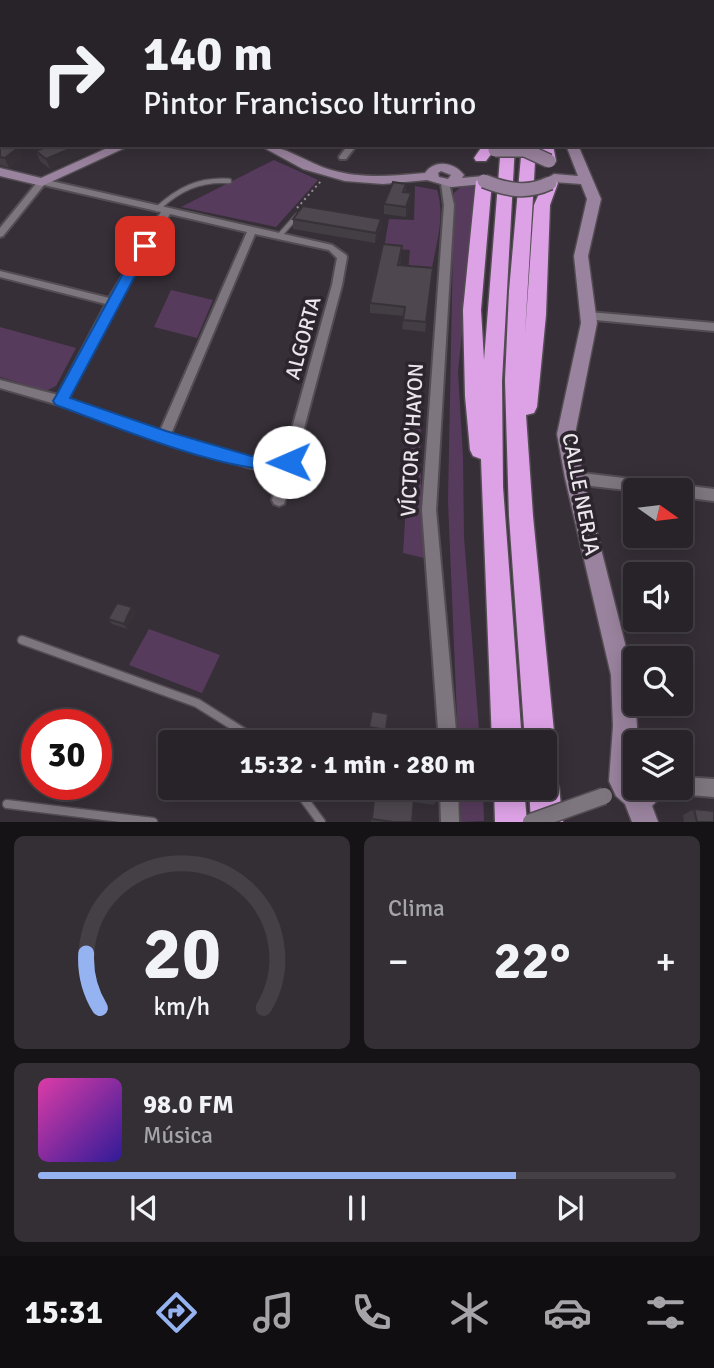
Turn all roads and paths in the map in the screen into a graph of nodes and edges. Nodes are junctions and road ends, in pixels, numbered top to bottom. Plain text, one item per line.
1 (121, 147) edge
2 (269, 147) edge
3 (351, 147) edge
4 (498, 147) edge
5 (529, 147) edge
6 (546, 147) edge
7 (573, 147) edge
8 (342, 158) dead end
9 (549, 161) junction
10 (0, 172) edge
11 (481, 172) junction
12 (326, 175) junction
13 (451, 179) junction
14 (552, 180) junction
15 (585, 180) junction
16 (229, 181) dead end
17 (42, 182) junction
18 (162, 210) junction
19 (300, 213) edge
20 (252, 230) junction
21 (0, 234) edge
22 (276, 235) junction
23 (0, 274) edge
24 (113, 302) junction
25 (589, 316) junction
26 (714, 327) edge
27 (0, 384) edge
28 (61, 401) junction
29 (164, 437) junction
30 (517, 439) junction
31 (289, 462) junction
32 (574, 478) junction
33 (623, 484) edge
34 (492, 487) junction
35 (693, 492) edge
36 (714, 495) edge
37 (279, 500) dead end
38 (22, 640) dead end
39 (240, 730) edge
40 (447, 730) edge
41 (506, 730) edge
42 (539, 730) edge
43 (626, 730) edge
44 (693, 787) edge
45 (714, 788) edge
46 (623, 789) edge
47 (305, 800) edge
48 (449, 800) edge
49 (510, 800) edge
50 (545, 800) edge
51 (643, 800) edge
52 (7, 804) dead end
53 (153, 822) edge
54 (321, 822) edge
55 (450, 822) edge
56 (511, 822) edge
57 (531, 822) edge
58 (547, 822) edge
59 (647, 822) edge

1 - 17 street
2 - 12 street
3 - 8 street
4 - 9 street, bridge
4 - 11 highway
4 - 34 highway
5 - 30 highway
6 - 9 highway
7 - 15 street, CALLE NERJA
9 - 14 street
10 - 17 street
11 - 13 street
11 - 14 street, bridge
11 - 34 highway
12 - 13 street
12 - 22 path
13 - 40 street, VÍCTOR O'HAYON
14 - 15 street
14 - 30 highway
15 - 25 street, CALLE NERJA
16 - 18 lane
17 - 18 street
17 - 21 street
18 - 20 street
18 - 24 street
19 - 22 lane
20 - 22 street
20 - 29 street
22 - 31 street, ALGORTA
23 - 24 street
24 - 28 street
25 - 26 street
25 - 32 street, CALLE NERJA
27 - 28 street
28 - 29 street
29 - 31 street
30 - 42 highway
31 - 37 street, ALGORTA
32 - 33 street
32 - 43 street, CALLE NERJA
34 - 41 highway
35 - 36 street
38 - 39 lane
44 - 45 street
46 - 57 street, bridge
47 - 54 lane
48 - 55 street
49 - 56 highway
50 - 58 highway
51 - 59 street, CALLE NERJA
52 - 53 lane

